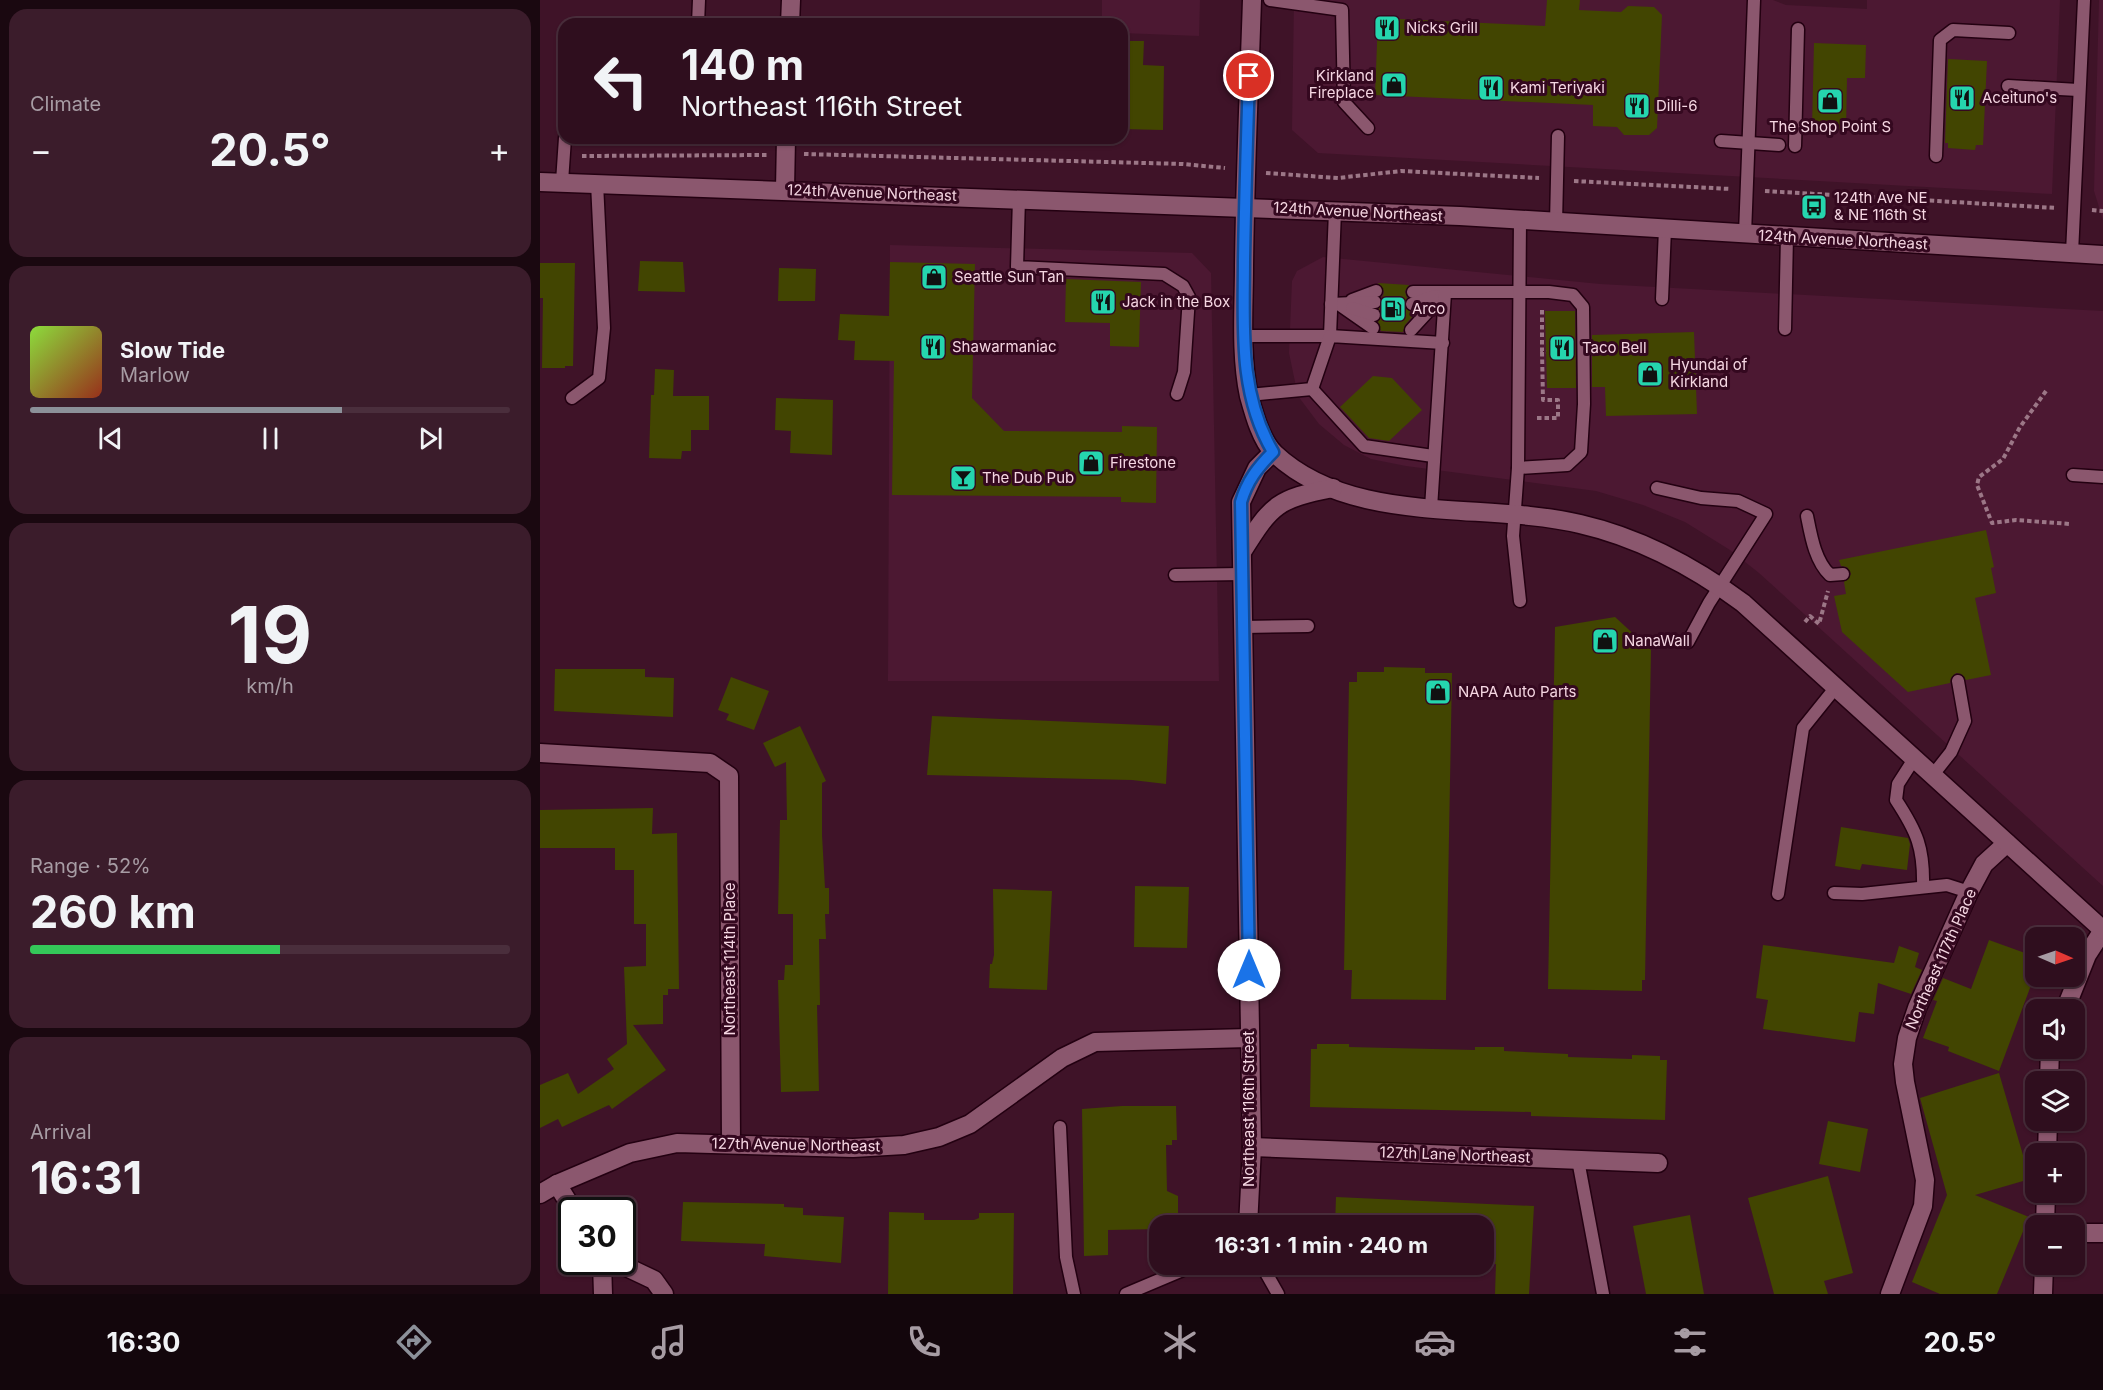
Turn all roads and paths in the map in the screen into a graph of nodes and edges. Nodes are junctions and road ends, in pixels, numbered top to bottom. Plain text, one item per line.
1 (699, 0) edge
2 (791, 0) edge
3 (1251, 0) edge
4 (1270, 0) edge
5 (1754, 0) edge
6 (2084, 0) edge
7 (1310, 2) edge
8 (698, 18) edge
9 (790, 18) edge
10 (1798, 30) dead end
11 (2009, 33) dead end
12 (2008, 86) dead end
13 (2078, 90) junction
14 (1368, 128) dead end
15 (1558, 136) dead end
16 (1721, 141) dead end
17 (1749, 143) junction
18 (565, 144) edge
19 (786, 144) edge
20 (1779, 145) dead end
21 (1795, 146) dead end
22 (842, 153) dead end
23 (592, 155) dead end
24 (743, 156) dead end
25 (1936, 156) dead end
26 (1183, 164) dead end
27 (1301, 176) dead end
28 (1557, 180) junction
29 (540, 182) edge
30 (562, 182) junction
31 (597, 183) junction
32 (785, 189) junction
33 (1748, 190) junction
34 (1019, 198) junction
35 (1245, 207) junction
36 (2073, 209) junction
37 (1335, 211) junction
38 (2103, 211) edge
39 (1520, 220) junction
40 (1556, 223) junction
41 (1665, 229) junction
42 (1745, 234) junction
43 (1787, 236) junction
44 (2072, 253) junction
45 (2103, 255) edge
46 (1517, 292) junction
47 (1444, 293) junction
48 (1413, 298) dead end
49 (1662, 299) dead end
50 (1336, 304) junction
51 (1548, 304) dead end
52 (1411, 324) dead end
53 (1785, 329) dead end
54 (1244, 336) junction
55 (1330, 336) junction
56 (1443, 343) junction
57 (1312, 388) junction
58 (2046, 391) dead end
59 (1178, 394) dead end
60 (1249, 395) junction
61 (572, 398) dead end
62 (1552, 418) dead end
63 (1273, 452) junction
64 (1433, 456) junction
65 (1518, 468) junction
66 (2073, 475) dead end
67 (2103, 477) edge
68 (1333, 488) junction
69 (1657, 488) dead end
70 (1431, 508) junction
71 (1515, 515) junction
72 (1807, 516) dead end
73 (2070, 524) dead end
74 (1242, 552) junction
75 (1242, 574) junction
76 (1175, 575) dead end
77 (1838, 575) joint
78 (1719, 586) junction
79 (1520, 601) dead end
80 (1805, 622) dead end
81 (1308, 626) dead end
82 (1243, 627) junction
83 (1688, 642) dead end
84 (1958, 681) dead end
85 (1836, 687) junction
86 (540, 753) edge
87 (1914, 759) junction
88 (1932, 776) junction
89 (2007, 843) junction
90 (1923, 887) junction
91 (1970, 892) junction
92 (1834, 893) dead end
93 (1778, 894) dead end
94 (2103, 930) edge
95 (2069, 999) edge
96 (1249, 1038) junction
97 (1060, 1127) dead end
98 (731, 1143) junction
99 (1252, 1147) junction
100 (1578, 1160) junction
101 (1658, 1163) dead end
102 (557, 1184) junction
103 (540, 1194) edge
104 (565, 1197) edge
105 (1249, 1215) edge
106 (2085, 1233) edge
107 (2103, 1233) edge
108 (636, 1271) edge
109 (602, 1275) edge
110 (1171, 1275) edge
111 (1267, 1275) edge
112 (2044, 1275) edge
113 (603, 1294) edge
114 (664, 1294) edge
115 (1074, 1294) edge
116 (1126, 1294) edge
117 (1278, 1294) edge
118 (1604, 1294) edge
119 (1890, 1294) edge
120 (2043, 1294) edge

1 - 8 lane
2 - 9 street
3 - 35 street
4 - 7 lane
5 - 17 lane
6 - 13 lane
7 - 14 lane
10 - 21 lane
11 - 25 lane
12 - 13 lane
13 - 36 lane
15 - 28 lane
16 - 17 lane
17 - 20 lane
17 - 33 lane
18 - 30 lane
19 - 32 street
22 - 26 path
23 - 24 path
27 - 28 path
28 - 33 path
28 - 40 lane
29 - 30 street, 124th Avenue Northeast
30 - 31 street, 124th Avenue Northeast
31 - 32 street, 124th Avenue Northeast
31 - 61 lane
32 - 34 street, 124th Avenue Northeast
33 - 36 path
33 - 42 lane
34 - 35 street, 124th Avenue Northeast
34 - 59 lane
35 - 37 street, 124th Avenue Northeast
35 - 54 street
36 - 38 path
36 - 44 lane
37 - 39 street, 124th Avenue Northeast
37 - 50 lane
39 - 40 street, 124th Avenue Northeast
39 - 46 lane
40 - 41 street, 124th Avenue Northeast
41 - 42 street, 124th Avenue Northeast
41 - 49 lane
42 - 43 street, 124th Avenue Northeast
43 - 44 street, 124th Avenue Northeast
43 - 53 lane
44 - 45 street, 124th Avenue Northeast
46 - 47 lane
46 - 65 lane
46 - 65 lane
47 - 48 lane
47 - 52 lane
47 - 56 lane
50 - 50 lane
50 - 55 lane
51 - 62 path
54 - 55 lane
54 - 60 street
55 - 56 lane
55 - 57 lane
56 - 64 lane
57 - 60 lane
57 - 64 lane
58 - 73 path
60 - 63 street
63 - 68 street
63 - 74 street, Northeast 116th Street
64 - 70 lane
65 - 71 lane
66 - 67 lane
68 - 70 street
68 - 74 street
69 - 78 lane
70 - 71 street
71 - 78 street
71 - 79 lane
72 - 77 lane
74 - 75 street, Northeast 116th Street
75 - 76 lane
75 - 82 street, Northeast 116th Street
77 - 80 path
78 - 83 lane
78 - 85 street
81 - 82 lane
82 - 96 street, Northeast 116th Street
84 - 88 lane
85 - 87 street
85 - 93 lane
86 - 98 street, Northeast 114th Place
87 - 88 street
87 - 90 lane
88 - 89 street
89 - 91 street, Northeast 117th Place
89 - 94 street
90 - 91 lane
90 - 92 lane
91 - 119 street, Northeast 117th Place
94 - 95 street
96 - 98 street, 127th Avenue Northeast
96 - 99 street, Northeast 116th Street
97 - 115 lane
98 - 102 street, 127th Avenue Northeast
99 - 100 street, 127th Lane Northeast
99 - 105 street, Northeast 116th Street
100 - 101 street, 127th Lane Northeast
100 - 118 lane
102 - 103 street, 127th Avenue Northeast
102 - 104 street
106 - 107 street
108 - 114 street
109 - 113 street
110 - 116 lane
111 - 117 lane
112 - 120 street

